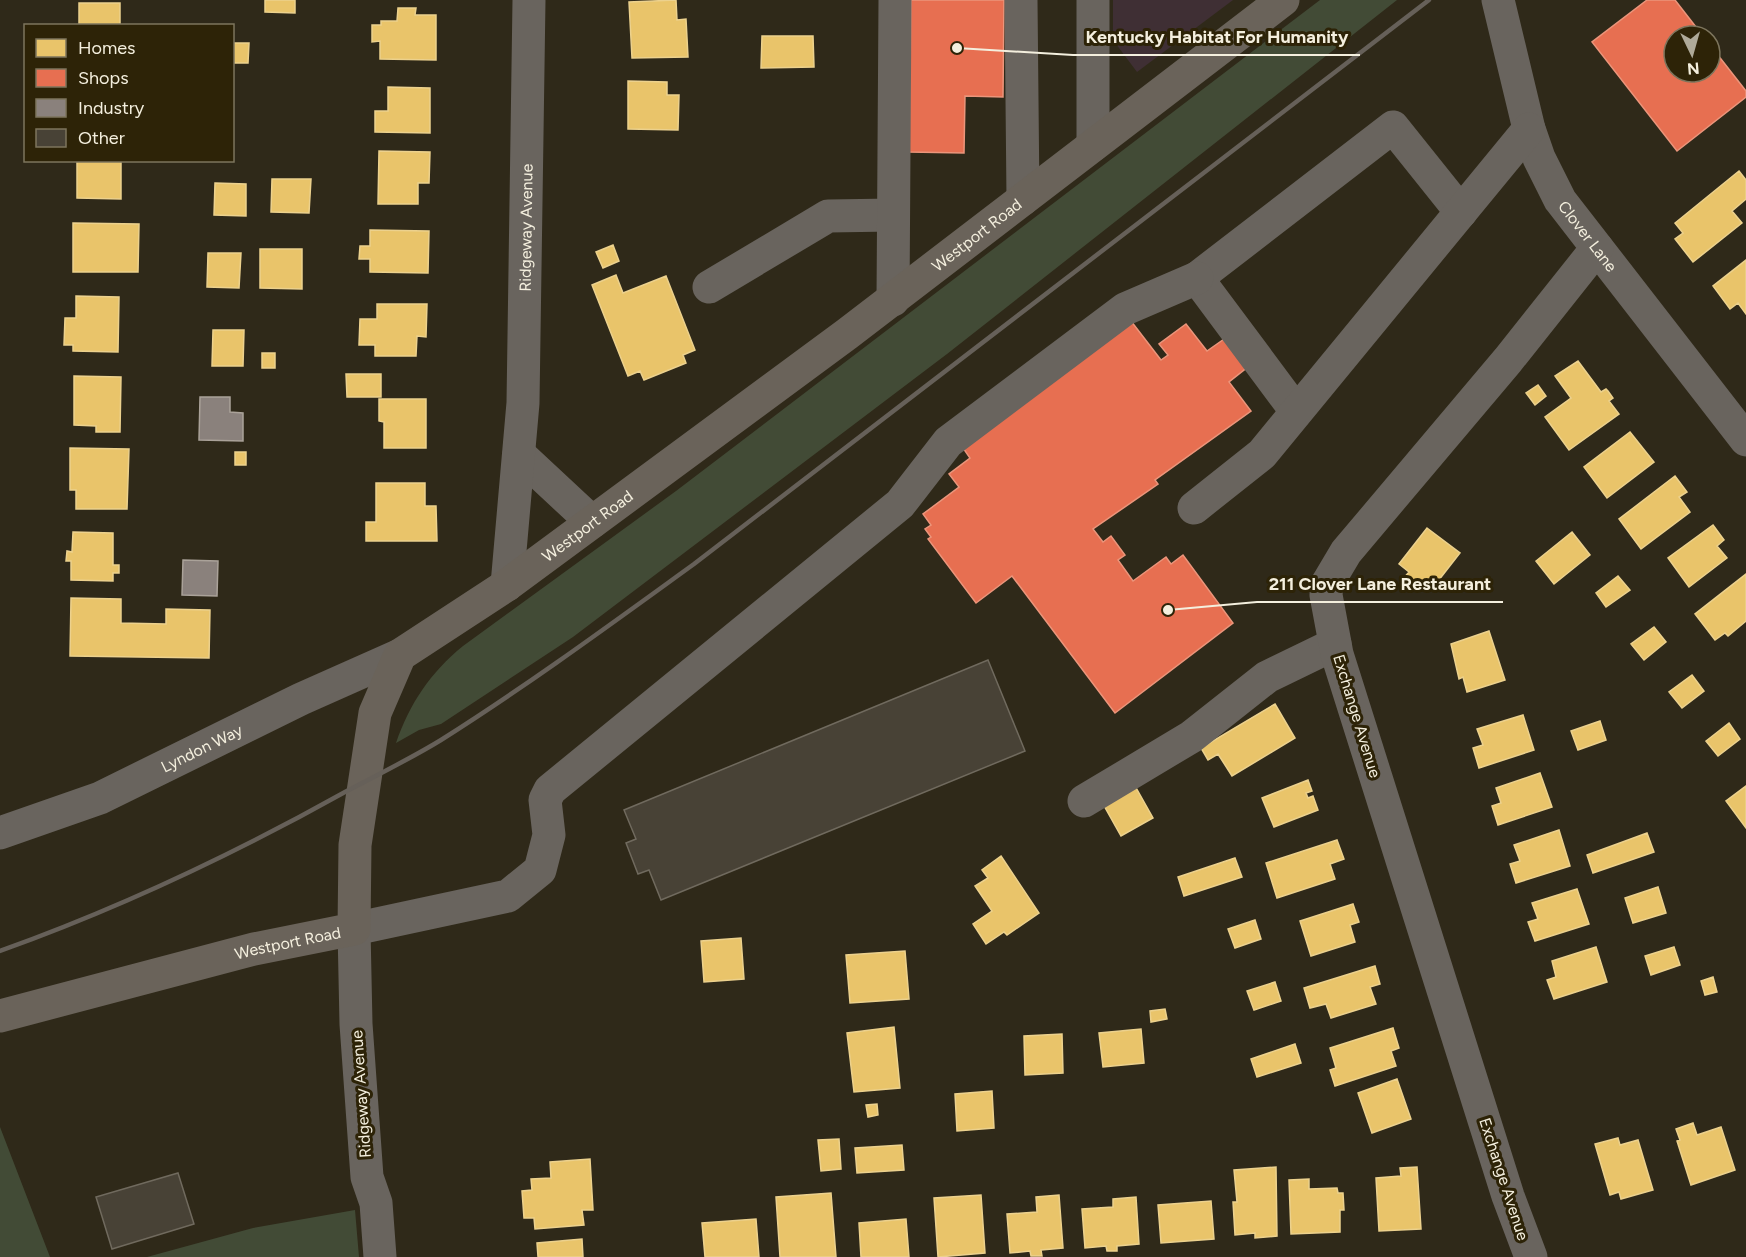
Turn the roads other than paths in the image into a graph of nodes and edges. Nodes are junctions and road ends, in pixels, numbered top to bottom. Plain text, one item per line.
1 (529, 0) edge
2 (895, 0) edge
3 (1021, 0) edge
4 (1093, 0) edge
5 (1283, 0) edge
6 (1498, 0) edge
7 (1529, 129) junction
8 (1093, 145) junction
9 (1023, 199) junction
10 (1461, 212) junction
11 (894, 214) junction
12 (1597, 248) junction
13 (1197, 278) junction
14 (709, 288) dead end
15 (893, 300) junction
16 (1296, 411) junction
17 (1746, 440) edge
18 (519, 454) junction
19 (1194, 508) dead end
20 (592, 522) junction
21 (507, 585) junction
22 (1335, 644) junction
23 (400, 655) junction
24 (1084, 801) dead end
25 (0, 833) edge
26 (354, 929) junction
27 (0, 1016) edge
28 (380, 1257) edge
29 (1531, 1257) edge

1 - 18 street, Ridgeway Avenue
2 - 11 street
3 - 9 street
4 - 8 street
5 - 8 main road, Westport Road
6 - 7 street, Clover Lane
7 - 10 street
7 - 12 street, Clover Lane
8 - 9 main road, Westport Road
9 - 15 main road, Westport Road
10 - 13 street
10 - 16 street
11 - 14 street
11 - 15 street
12 - 17 street, Clover Lane
12 - 22 street, Exchange Avenue
13 - 16 street
13 - 26 street
15 - 20 main road, Westport Road
16 - 19 street
18 - 20 street
18 - 21 street, Ridgeway Avenue
20 - 21 main road, Westport Road
21 - 23 main road, Westport Road
22 - 24 street
22 - 29 street, Exchange Avenue
23 - 25 street, Lyndon Way
23 - 26 main road, Westport Road
26 - 27 main road, Westport Road
26 - 28 street, Ridgeway Avenue

